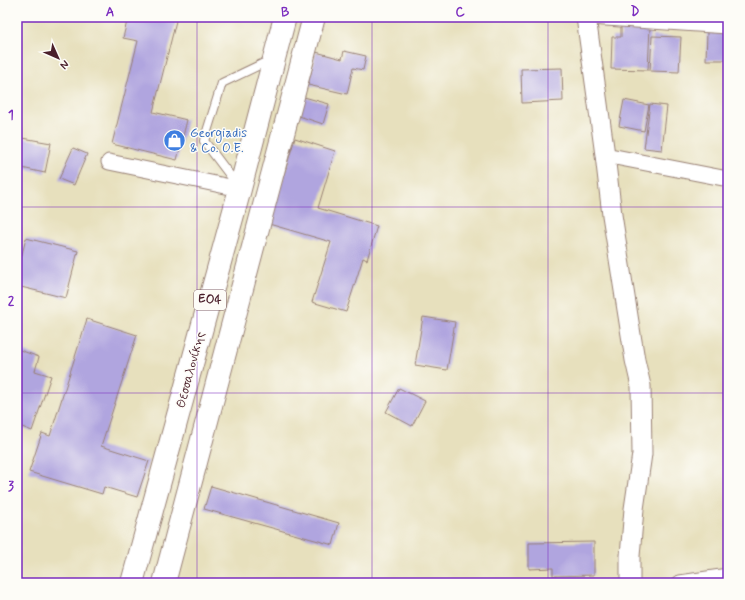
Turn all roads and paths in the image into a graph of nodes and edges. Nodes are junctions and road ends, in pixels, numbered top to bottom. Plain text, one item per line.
1 (285, 17) edge
2 (314, 17) edge
3 (586, 17) edge
4 (590, 17) edge
5 (728, 26) edge
6 (274, 58) junction
7 (605, 155) junction
8 (109, 162) dead end
9 (728, 179) edge
10 (240, 189) junction
11 (728, 576) edge
12 (132, 583) edge
13 (164, 583) edge
14 (630, 583) edge
15 (680, 583) edge

1 - 6 main road, Θεσσαλονίκης / ΕΟ4
2 - 13 main road, ΕΟ4
3 - 7 street
4 - 5 street
6 - 10 main road, Θεσσαλονίκης / ΕΟ4
6 - 10 lane
7 - 9 street
7 - 14 street
8 - 10 street
10 - 12 main road, Θεσσαλονίκης / ΕΟ4
11 - 15 street

